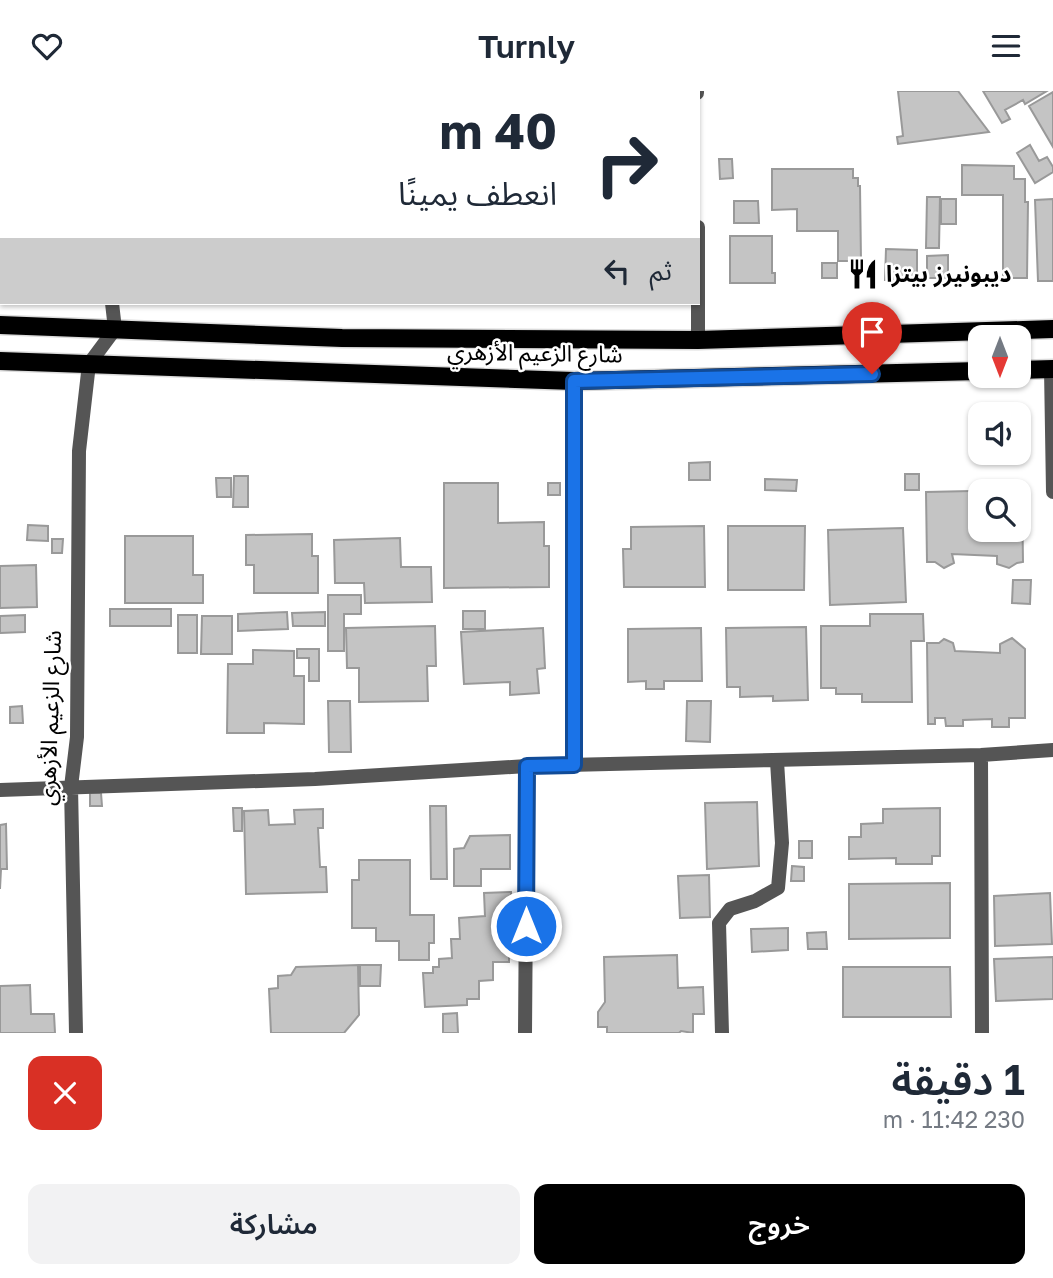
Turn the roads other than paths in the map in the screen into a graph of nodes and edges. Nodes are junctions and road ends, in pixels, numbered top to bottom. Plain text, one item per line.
1 (112, 305) edge
2 (698, 305) edge
3 (0, 325) edge
4 (115, 329) junction
5 (1053, 329) edge
6 (698, 340) junction
7 (0, 361) edge
8 (89, 364) junction
9 (1052, 369) edge
10 (1031, 370) edge
11 (968, 371) edge
12 (574, 381) junction
13 (1053, 492) edge
14 (1053, 750) edge
15 (981, 755) junction
16 (777, 761) junction
17 (574, 765) junction
18 (527, 766) junction
19 (71, 787) junction
20 (0, 790) edge
21 (76, 1033) edge
22 (525, 1033) edge
23 (722, 1033) edge
24 (982, 1033) edge

1 - 4 street
2 - 6 street
3 - 4 main road, شارع الزعيم الأزهري
4 - 6 main road, شارع الزعيم الأزهري
4 - 8 street
5 - 6 main road, شارع الزعيم الأزهري
7 - 8 main road, شارع الزعيم الأزهري
8 - 12 main road, شارع الزعيم الأزهري
8 - 19 street, شارع الزعيم الأزهري
9 - 10 main road
9 - 13 street
11 - 12 main road, شارع الزعيم الأزهري
12 - 17 street
14 - 15 street
15 - 16 street
15 - 24 street
16 - 17 street
16 - 23 street
17 - 18 street
18 - 19 street
18 - 22 street
19 - 20 street
19 - 21 street, شارع الزعيم الأزهري

